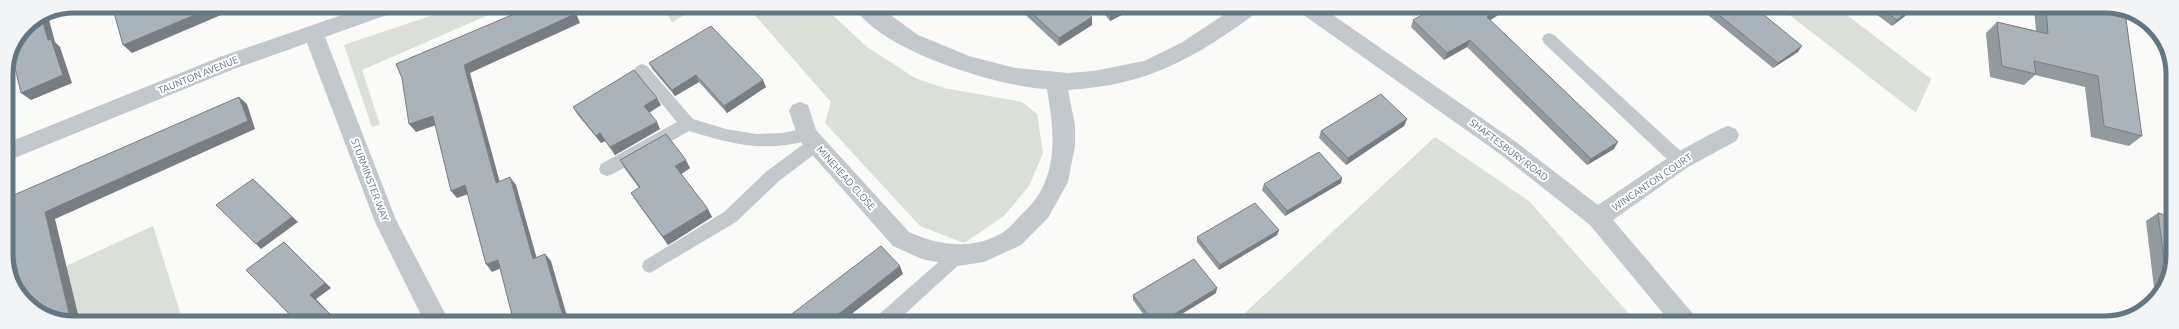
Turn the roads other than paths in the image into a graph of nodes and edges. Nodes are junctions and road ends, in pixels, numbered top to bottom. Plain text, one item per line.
1 (370, 13) edge
2 (873, 13) edge
3 (1243, 13) edge
4 (1315, 13) edge
5 (313, 32) junction
6 (1549, 39) dead end
7 (642, 70) dead end
8 (1056, 83) junction
9 (800, 111) dead end
10 (688, 124) junction
11 (1728, 135) dead end
12 (811, 139) junction
13 (13, 150) edge
14 (1680, 161) junction
15 (607, 169) dead end
16 (1598, 218) junction
17 (957, 256) junction
18 (650, 266) dead end
19 (435, 316) edge
20 (890, 316) edge
21 (1680, 316) edge

1 - 5 street, TAUNTON AVENUE
2 - 8 street
3 - 8 street
4 - 16 street, SHAFTESBURY ROAD
5 - 13 street, TAUNTON AVENUE
5 - 19 street, STURMINSTER WAY
6 - 14 lane
7 - 10 lane
8 - 17 street
9 - 12 street, MINEHEAD CLOSE
10 - 12 lane
10 - 15 lane
11 - 14 street, WINCANTON COURT
12 - 17 street, MINEHEAD CLOSE
12 - 18 lane
14 - 16 street, WINCANTON COURT
16 - 21 street, SHAFTESBURY ROAD
17 - 20 lane

